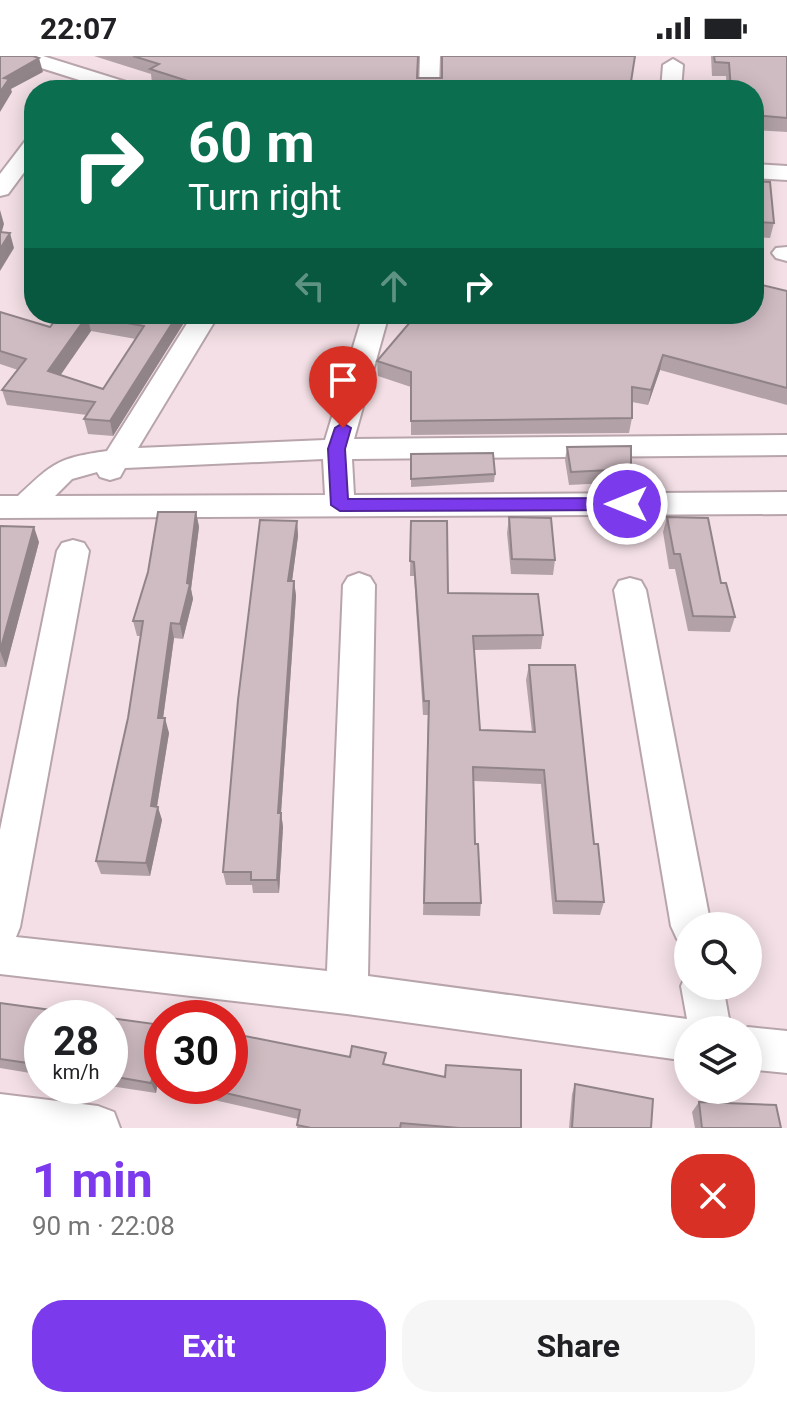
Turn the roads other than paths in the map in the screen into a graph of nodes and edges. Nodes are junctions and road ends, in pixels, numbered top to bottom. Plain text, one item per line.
1 (23, 56) edge
2 (430, 56) edge
3 (673, 65) dead end
4 (75, 80) edge
5 (429, 80) edge
6 (672, 80) edge
7 (24, 158) edge
8 (764, 172) edge
9 (787, 173) edge
10 (0, 189) edge
11 (200, 324) edge
12 (373, 324) edge
13 (787, 445) edge
14 (337, 449) junction
15 (118, 459) junction
16 (787, 503) edge
17 (340, 505) junction
18 (12, 507) edge
19 (81, 508) junction
20 (73, 551) dead end
21 (359, 585) dead end
22 (630, 590) dead end
23 (688, 912) edge
24 (0, 927) edge
25 (0, 955) edge
26 (347, 994) junction
27 (674, 1038) edge
28 (762, 1049) edge
29 (787, 1052) edge
30 (0, 1116) edge
31 (98, 1128) edge

1 - 4 street
2 - 5 street
3 - 6 street
7 - 10 street
8 - 9 street
11 - 15 street
12 - 14 street
13 - 14 street
14 - 15 street
14 - 17 street
15 - 18 street
15 - 19 street
16 - 17 street
17 - 19 street
18 - 19 street
20 - 24 street
21 - 26 street
22 - 23 street
25 - 26 street
26 - 27 street
28 - 29 street
30 - 31 street

